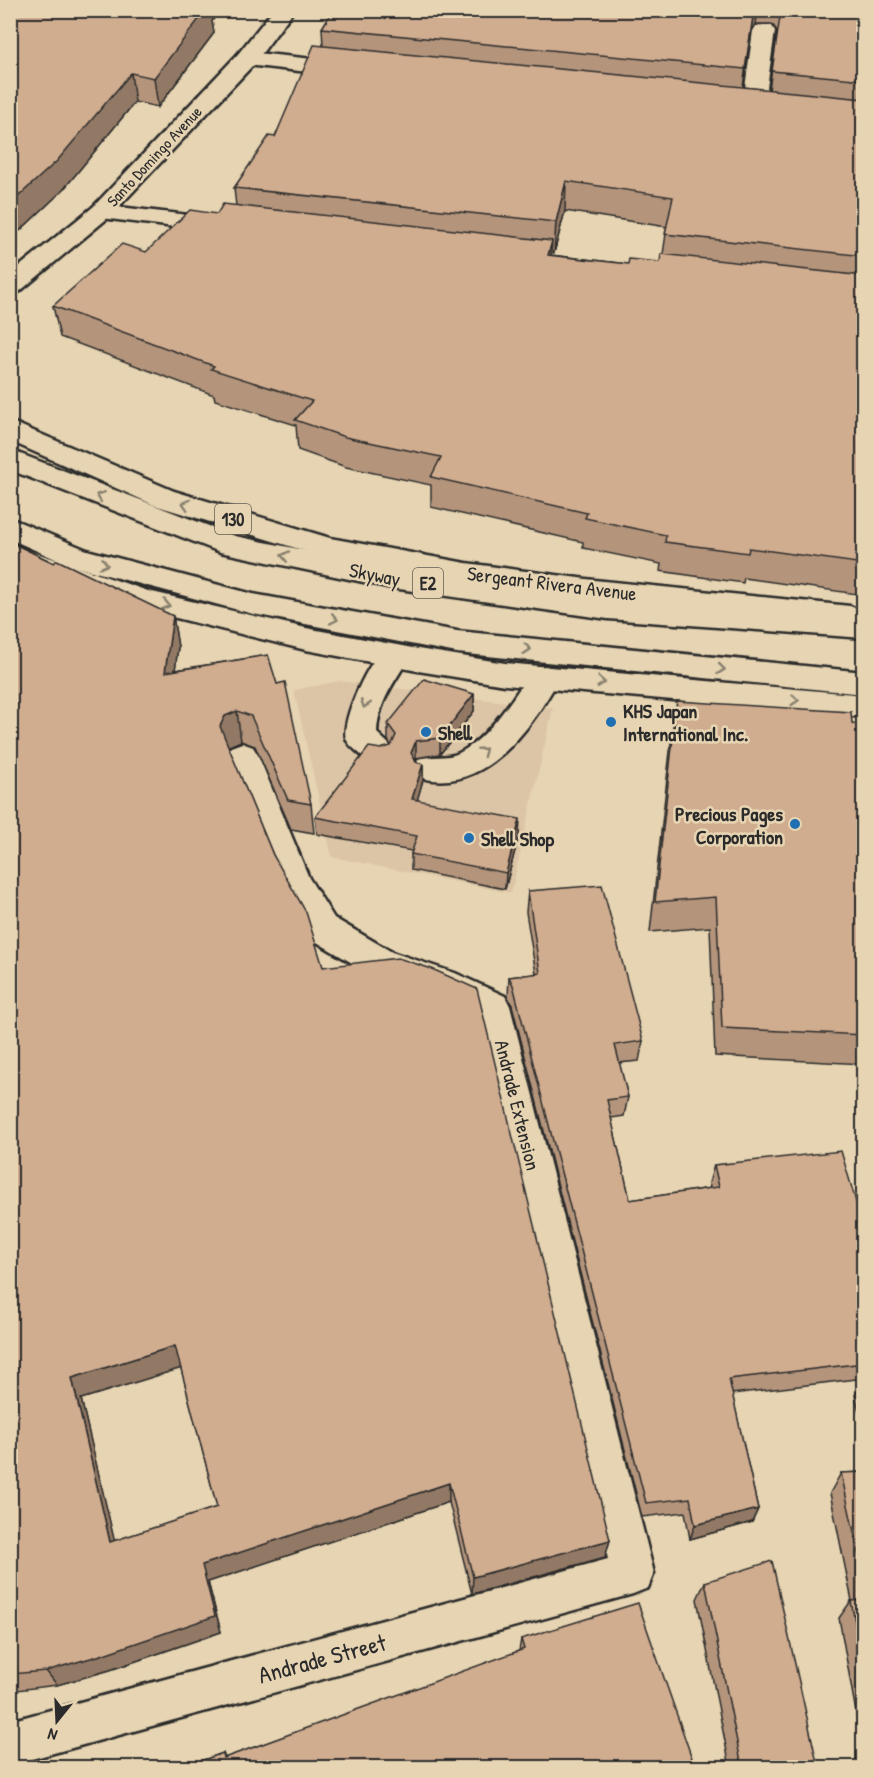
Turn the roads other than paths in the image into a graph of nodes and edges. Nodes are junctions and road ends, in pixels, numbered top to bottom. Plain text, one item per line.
1 (284, 10) edge
2 (764, 32) dead end
3 (246, 59) junction
4 (375, 72) edge
5 (729, 107) edge
6 (101, 212) junction
7 (244, 228) edge
8 (10, 287) edge
9 (10, 430) edge
10 (10, 459) edge
11 (10, 528) edge
12 (10, 554) edge
13 (864, 618) edge
14 (864, 627) edge
15 (395, 656) junction
16 (545, 677) junction
17 (864, 683) edge
18 (864, 706) edge
19 (379, 753) edge
20 (242, 755) dead end
21 (429, 768) dead end
22 (633, 1573) joint
23 (10, 1743) edge

1 - 3 main road, Santo Domingo Avenue
2 - 5 main road
3 - 4 main road
3 - 6 main road, Santo Domingo Avenue
6 - 7 main road
6 - 8 main road, Santo Domingo Avenue
13 -> 9 main road, Sergeant Rivera Avenue / 130
14 -> 10 main road, Skyway / E2
11 -> 17 main road
12 -> 15 main road
15 - 16 main road
15 -> 19 main road
16 -> 18 main road
21 -> 16 main road
20 - 22 main road, Andrade Extension
22 - 23 main road, Andrade Street

